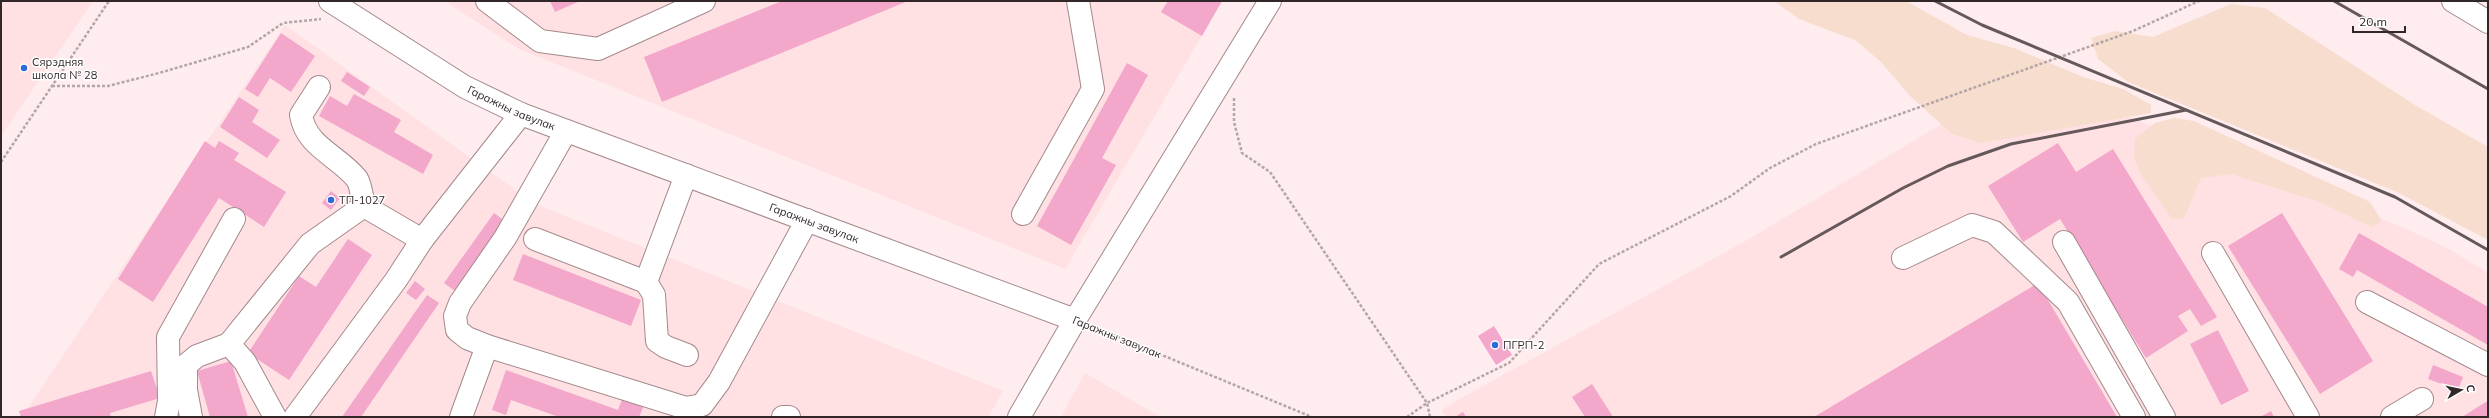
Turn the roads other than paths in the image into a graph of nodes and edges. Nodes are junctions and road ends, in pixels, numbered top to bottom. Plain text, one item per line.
1 (330, 1) edge
2 (487, 1) edge
3 (704, 1) edge
4 (1078, 1) edge
5 (1270, 1) edge
6 (2453, 1) edge
7 (2488, 22) edge
8 (319, 87) dead end
9 (521, 114) junction
10 (566, 131) junction
11 (686, 175) junction
12 (364, 206) junction
13 (1023, 214) dead end
14 (234, 219) dead end
15 (807, 220) junction
16 (535, 239) dead end
17 (422, 240) junction
18 (2064, 242) dead end
19 (2213, 253) dead end
20 (1903, 258) dead end
21 (646, 282) junction
22 (2367, 302) dead end
23 (1075, 320) junction
24 (229, 344) junction
25 (488, 346) junction
26 (687, 355) dead end
27 (2488, 365) edge
28 (2422, 399) dead end
29 (660, 409) edge
30 (166, 417) edge
31 (191, 417) edge
32 (275, 417) edge
33 (295, 417) edge
34 (461, 417) edge
35 (783, 417) edge
36 (789, 417) edge
37 (1019, 417) edge
38 (2134, 417) edge
39 (2164, 417) edge
40 (2308, 417) edge
41 (2392, 417) edge

1 - 9 street, Гаражны завулак
2 - 3 street
4 - 13 street
5 - 23 street
6 - 7 street
8 - 12 street
9 - 10 street, Гаражны завулак
9 - 17 street
10 - 11 street, Гаражны завулак
10 - 25 street
11 - 15 street, Гаражны завулак
11 - 21 street
12 - 17 street
12 - 24 street
14 - 30 street
15 - 23 street, Гаражны завулак
15 - 29 street
16 - 21 street
17 - 33 street
18 - 39 street
19 - 40 street
20 - 38 street
21 - 26 street
22 - 27 street
23 - 37 street
24 - 31 street
24 - 32 street
25 - 29 street
25 - 34 street
28 - 41 street
35 - 36 street

